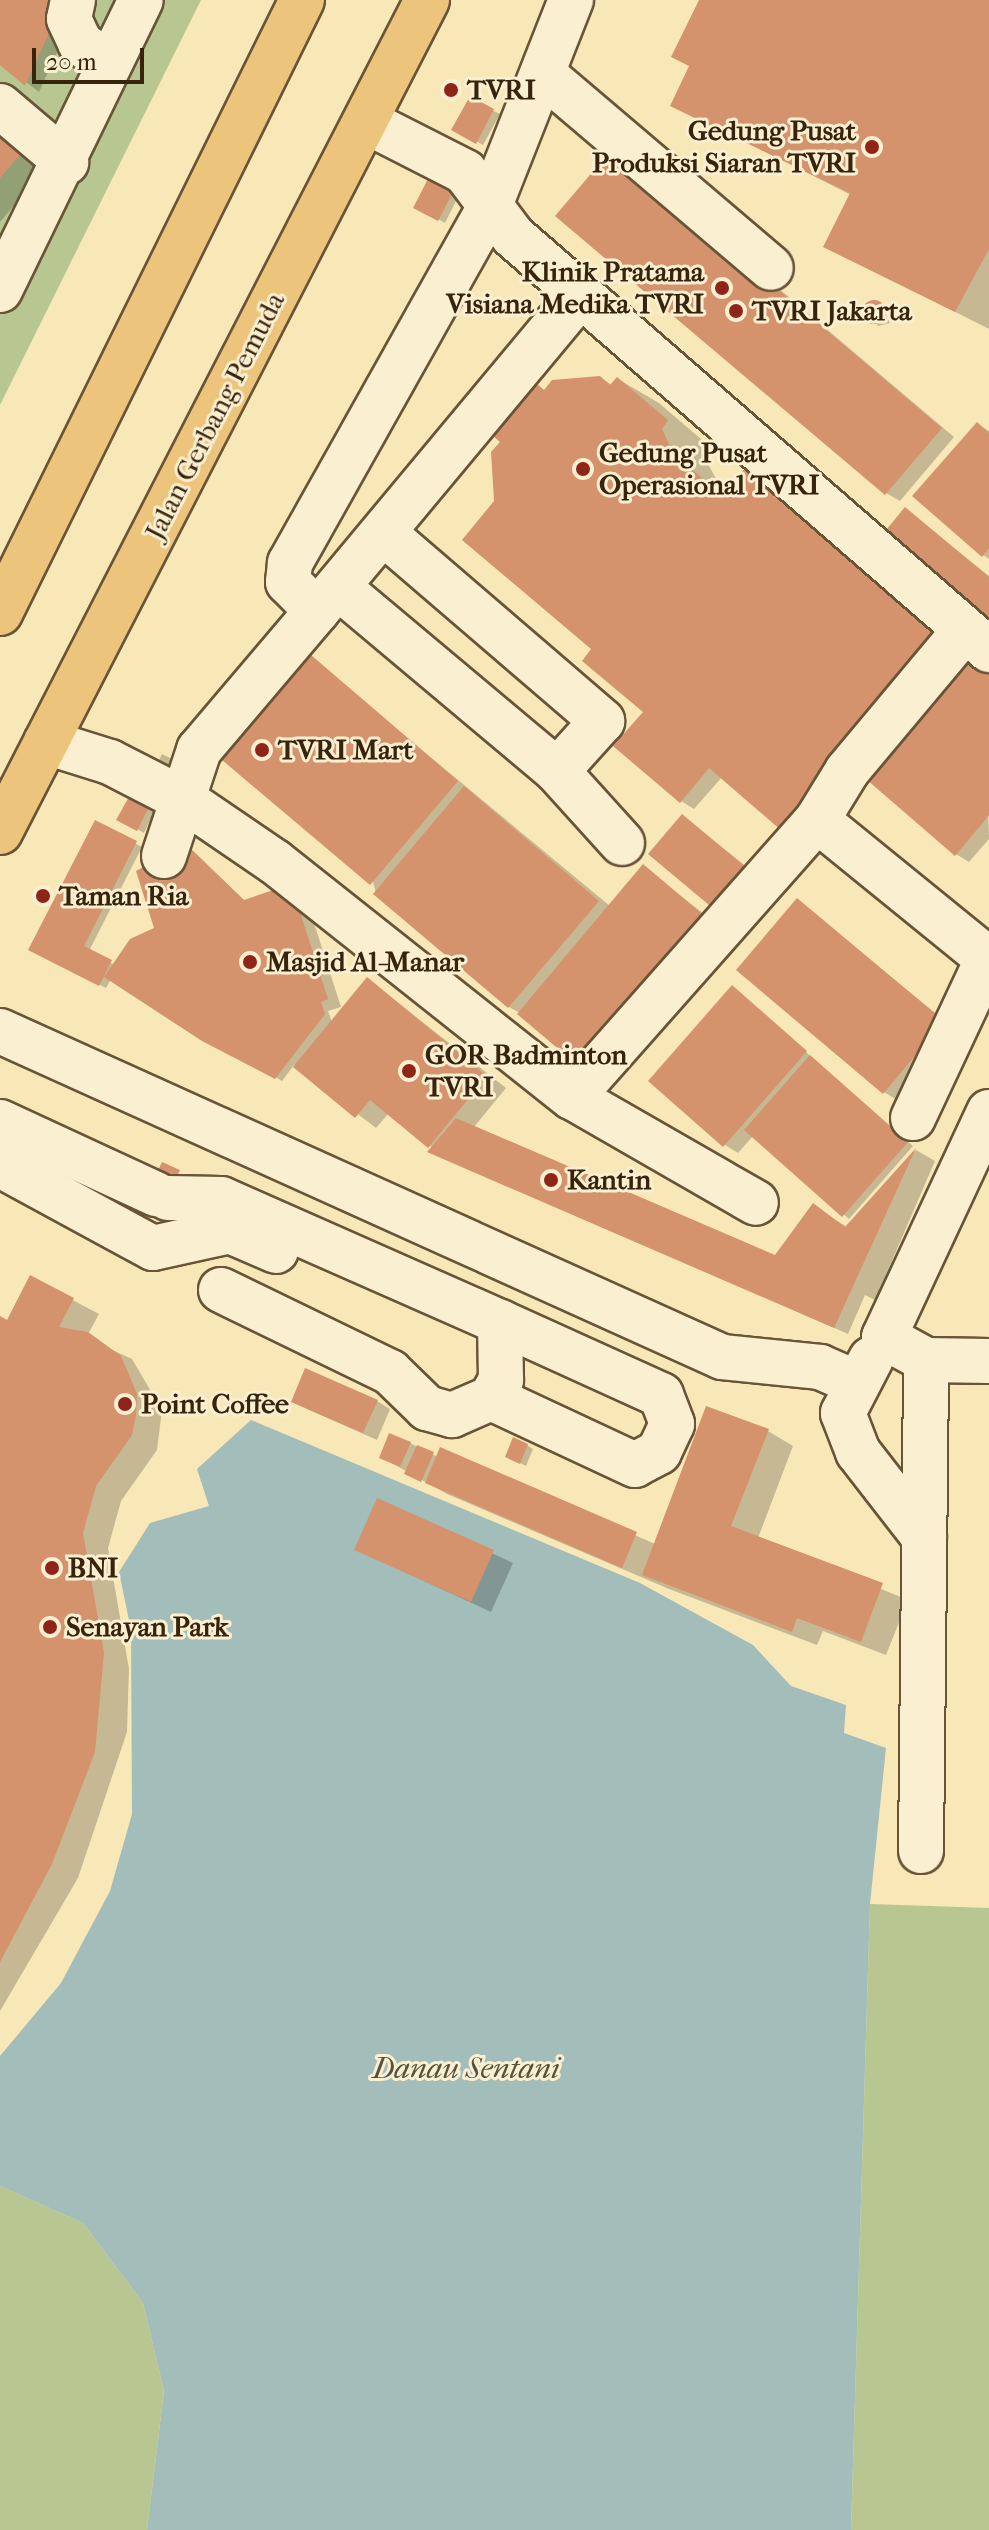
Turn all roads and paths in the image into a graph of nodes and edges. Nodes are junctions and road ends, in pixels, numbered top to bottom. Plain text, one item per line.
1 (73, 0) edge
2 (141, 0) edge
3 (302, 0) edge
4 (427, 0) edge
5 (571, 0) edge
6 (109, 63) junction
7 (543, 74) junction
8 (0, 106) edge
9 (367, 122) junction
10 (66, 162) junction
11 (489, 208) junction
12 (771, 268) dead end
13 (0, 290) edge
14 (580, 295) junction
15 (387, 536) junction
16 (327, 599) junction
17 (0, 613) edge
18 (977, 640) edge
19 (46, 742) junction
20 (557, 771) junction
21 (184, 800) junction
22 (817, 820) junction
23 (0, 832) edge
24 (622, 843) dead end
25 (164, 856) dead end
26 (988, 958) edge
27 (0, 1031) edge
28 (572, 1097) junction
29 (989, 1112) edge
30 (913, 1118) dead end
31 (0, 1122) edge
32 (0, 1165) edge
33 (756, 1203) dead end
34 (884, 1337) junction
35 (494, 1340) junction
36 (926, 1360) junction
37 (989, 1361) edge
38 (857, 1383) junction
39 (491, 1398) junction
40 (924, 1537) junction
41 (921, 1851) dead end

1 - 6 lane
2 - 6 lane
3 - 17 main road
4 - 9 main road, Jalan Gerbang Pemuda
5 - 7 lane
6 - 10 lane
7 - 11 lane
7 - 12 lane
8 - 10 lane
9 - 11 lane
9 - 19 main road, Jalan Gerbang Pemuda
10 - 13 lane
11 - 14 lane
11 - 16 lane
14 - 15 lane
14 - 18 lane
15 - 16 lane
15 - 20 lane
16 - 20 lane
16 - 21 lane
18 - 22 lane
19 - 21 lane
19 - 23 main road, Jalan Gerbang Pemuda
20 - 24 lane
21 - 25 lane
21 - 28 lane
22 - 26 lane
22 - 28 lane
26 - 30 lane
27 - 38 lane
28 - 33 lane
29 - 34 lane
31 - 35 lane
32 - 35 lane
34 - 36 lane
34 - 38 lane
35 - 39 lane
35 - 39 lane
35 - 39 lane
36 - 37 lane
36 - 40 lane
38 - 40 lane
40 - 41 lane

